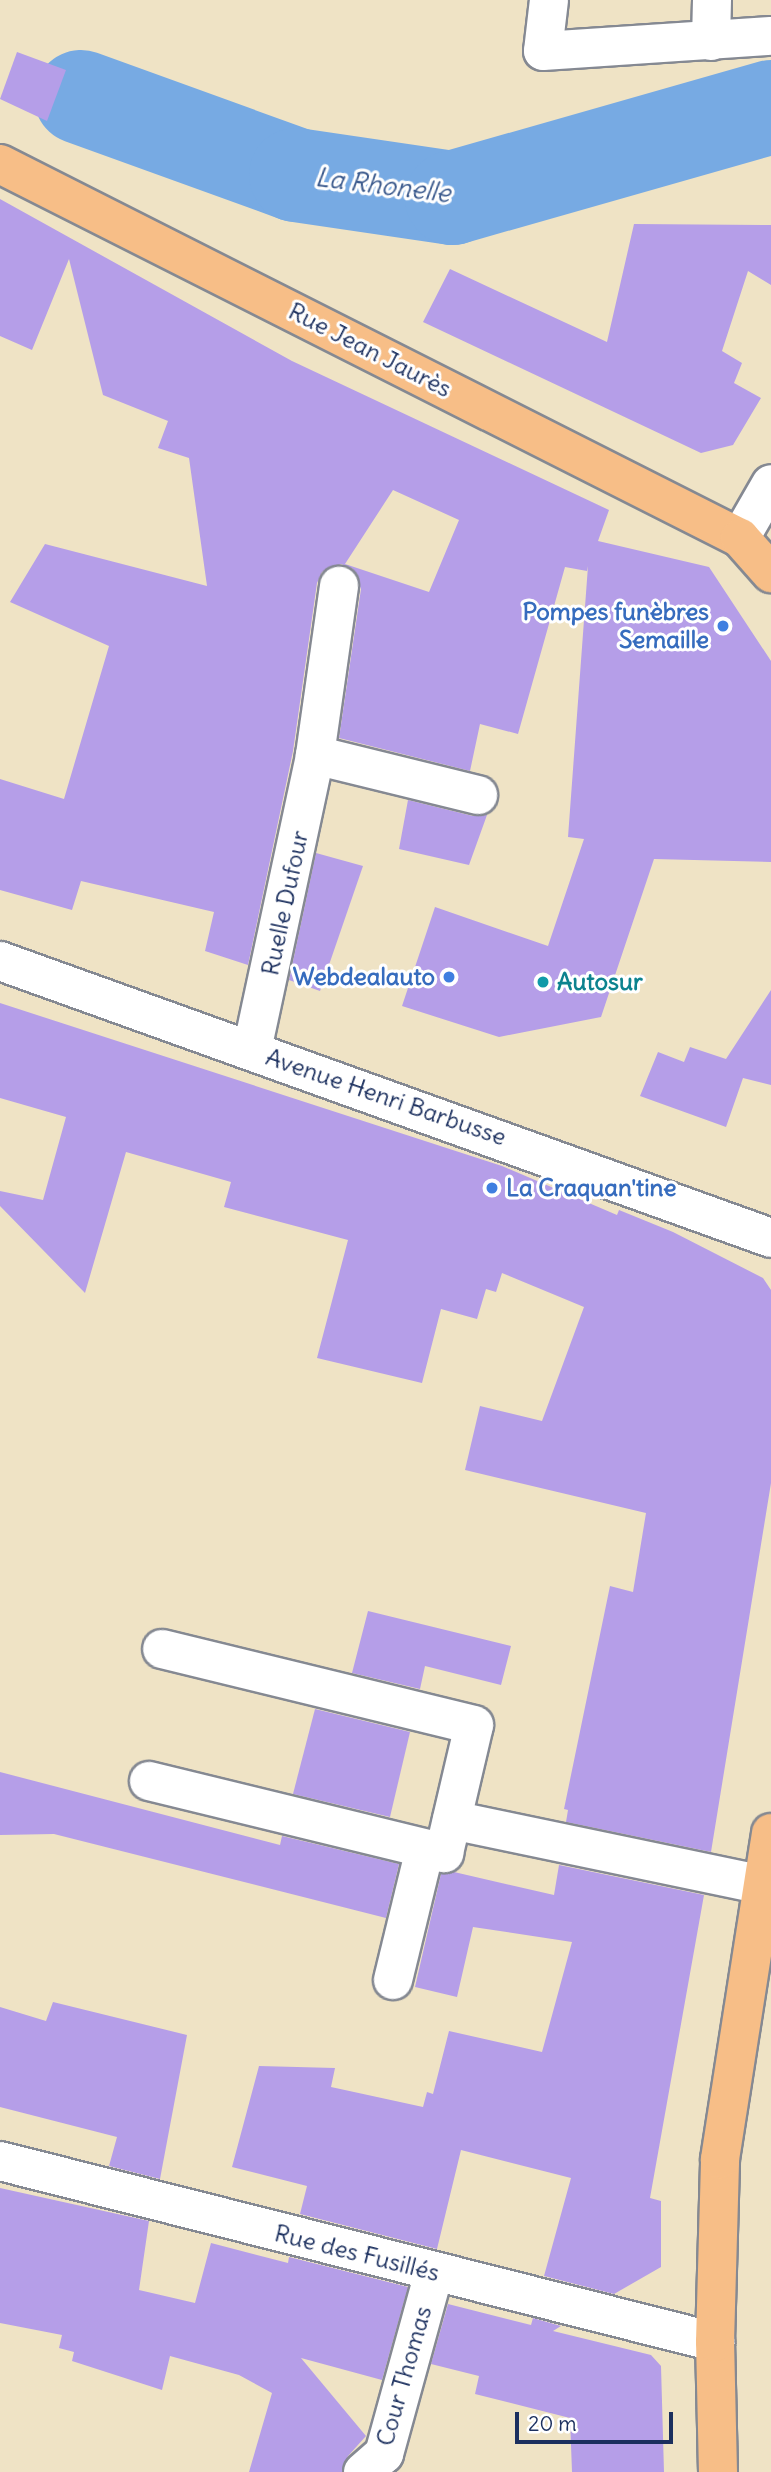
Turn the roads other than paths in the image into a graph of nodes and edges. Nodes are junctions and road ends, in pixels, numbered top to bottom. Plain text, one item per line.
1 (549, 0) edge
2 (712, 0) edge
3 (771, 36) edge
4 (711, 41) junction
5 (0, 164) edge
6 (771, 484) edge
7 (740, 538) junction
8 (771, 573) edge
9 (339, 586) dead end
10 (315, 755) junction
11 (478, 795) dead end
12 (0, 961) edge
13 (253, 1050) junction
14 (771, 1238) edge
15 (162, 1649) dead end
16 (149, 1781) dead end
17 (452, 1820) junction
18 (771, 1832) edge
19 (425, 1849) junction
20 (762, 1885) junction
21 (393, 1980) dead end
22 (0, 2161) edge
23 (434, 2273) junction
24 (715, 2342) junction
25 (363, 2472) edge
26 (718, 2472) edge

1 - 4 street
2 - 4 street
3 - 4 street
5 - 7 main road, Rue Jean Jaurès
6 - 7 street
7 - 8 main road
9 - 10 street, Ruelle Dufour
10 - 11 street
10 - 13 street, Ruelle Dufour
12 - 13 street, Avenue Henri Barbusse
13 - 14 street, Avenue Henri Barbusse
15 - 17 street
16 - 19 street
17 - 19 street
17 - 20 street
18 - 20 main road
19 - 21 street
20 - 24 main road
22 - 23 street, Rue des Fusillés
23 - 24 street, Rue des Fusillés
23 - 25 street, Cour Thomas
24 - 26 main road

